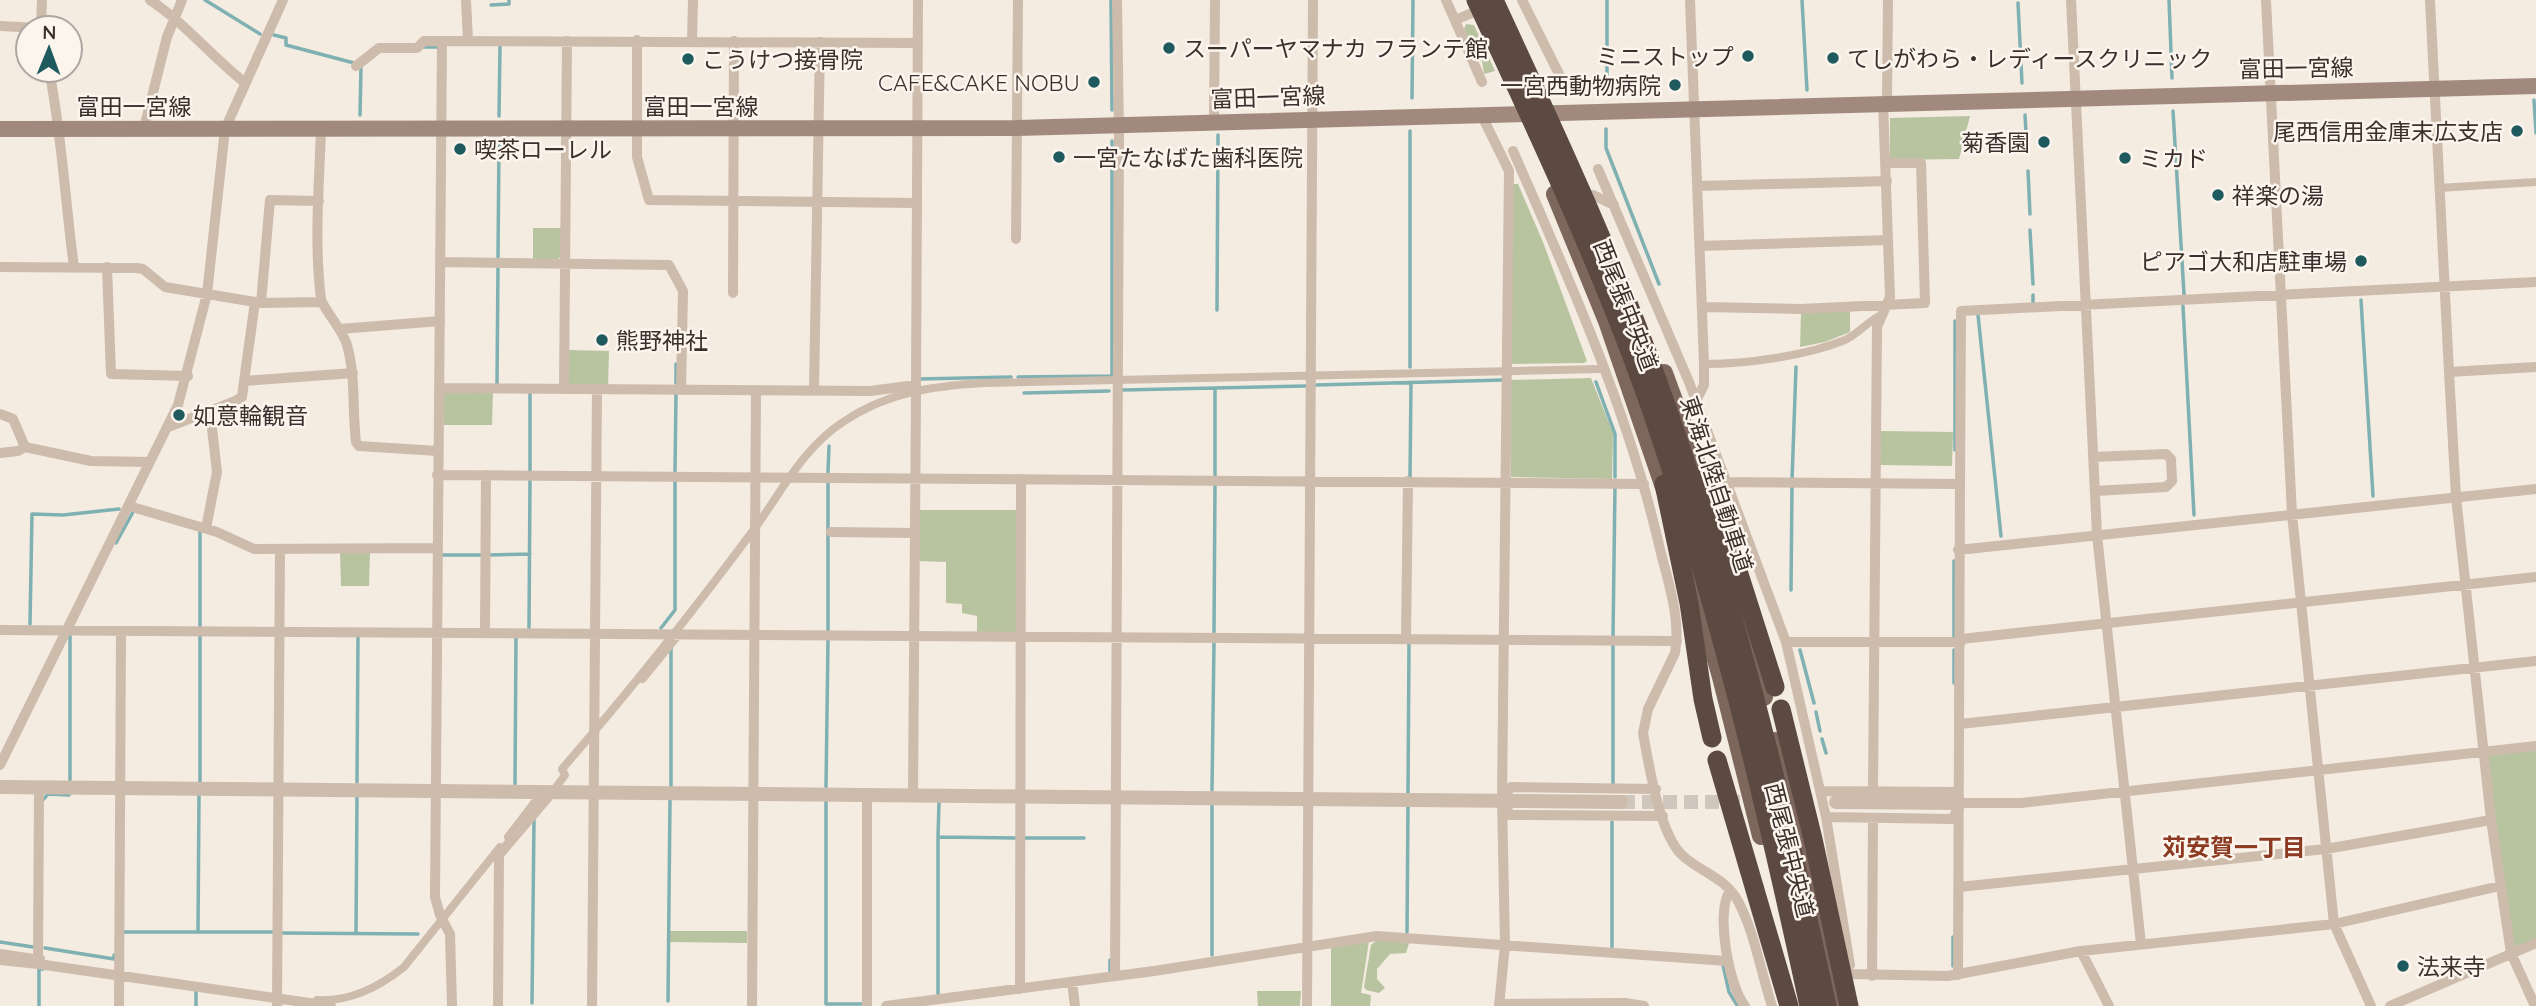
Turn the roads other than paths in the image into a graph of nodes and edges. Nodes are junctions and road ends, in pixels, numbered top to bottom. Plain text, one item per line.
1 (150, 0) edge
2 (182, 0) edge
3 (283, 0) edge
4 (466, 0) edge
5 (693, 0) edge
6 (918, 0) edge
7 (1018, 0) edge
8 (1117, 0) edge
9 (1215, 0) edge
10 (1313, 0) edge
11 (1446, 0) edge
12 (1494, 0) edge
13 (1504, 0) edge
14 (1522, 0) edge
15 (1690, 0) edge
16 (1888, 0) edge
17 (2071, 0) edge
18 (2266, 0) edge
19 (2430, 0) edge
20 (1467, 8) edge
21 (175, 16) junction
22 (637, 40) junction
23 (442, 41) junction
24 (468, 41) junction
25 (567, 41) junction
26 (692, 41) junction
27 (734, 41) junction
28 (820, 42) junction
29 (918, 43) junction
30 (356, 66) dead end
31 (244, 82) junction
32 (1482, 82) dead end
33 (1563, 82) dead end
34 (52, 84) edge
35 (2536, 86) edge
36 (2433, 88) junction
37 (2270, 91) junction
38 (2074, 97) junction
39 (1885, 102) junction
40 (1694, 107) junction
41 (1556, 113) junction
42 (1519, 114) junction
43 (1482, 116) junction
44 (1313, 118) junction
45 (1214, 121) junction
46 (1119, 125) junction
47 (61, 128) junction
48 (144, 128) junction
49 (917, 128) junction
50 (1017, 128) junction
51 (0, 129) edge
52 (736, 129) junction
53 (817, 129) junction
54 (225, 130) junction
55 (442, 130) junction
56 (565, 130) junction
57 (637, 130) junction
58 (321, 131) junction
59 (1513, 151) dead end
60 (1886, 163) junction
61 (1521, 169) junction
62 (1598, 169) dead end
63 (1509, 171) junction
64 (1887, 181) junction
65 (2536, 182) edge
66 (1698, 186) junction
67 (2438, 188) junction
68 (1593, 195) junction
69 (319, 201) junction
70 (734, 201) junction
71 (816, 202) junction
72 (917, 204) junction
73 (1614, 205) junction
74 (1016, 239) dead end
75 (1888, 240) junction
76 (1700, 246) junction
77 (1578, 250) junction
78 (1559, 255) junction
79 (441, 262) junction
80 (565, 263) junction
81 (0, 267) edge
82 (74, 267) junction
83 (107, 267) junction
84 (2536, 282) edge
85 (2444, 286) junction
86 (733, 293) dead end
87 (207, 294) junction
88 (2281, 295) junction
89 (258, 302) junction
90 (321, 302) junction
91 (2085, 305) junction
92 (1889, 306) junction
93 (1703, 307) junction
94 (1881, 315) junction
95 (440, 321) junction
96 (340, 329) junction
97 (1704, 364) junction
98 (2536, 367) edge
99 (1599, 369) dead end
100 (1506, 370) junction
101 (2449, 372) junction
102 (353, 373) junction
103 (188, 376) junction
104 (1313, 377) junction
105 (244, 381) junction
106 (1118, 381) junction
107 (440, 388) junction
108 (564, 388) junction
109 (597, 389) junction
110 (681, 390) junction
111 (756, 390) junction
112 (916, 390) junction
113 (814, 391) junction
114 (1696, 401) junction
115 (209, 411) junction
116 (0, 414) edge
117 (168, 427) junction
118 (25, 447) junction
119 (438, 451) junction
120 (0, 453) edge
121 (2093, 457) junction
122 (150, 463) junction
123 (437, 474) junction
124 (486, 475) junction
125 (597, 475) junction
126 (756, 476) junction
127 (1702, 476) junction
128 (789, 477) junction
129 (916, 479) junction
130 (1021, 479) junction
131 (1118, 479) junction
132 (1312, 481) junction
133 (1408, 481) junction
134 (1507, 481) junction
135 (1724, 482) junction
136 (1877, 483) junction
137 (1654, 484) junction
138 (1960, 484) junction
139 (2536, 489) edge
140 (2095, 491) junction
141 (2456, 497) junction
142 (129, 506) junction
143 (2292, 514) junction
144 (755, 527) junction
145 (206, 528) junction
146 (831, 532) dead end
147 (914, 533) junction
148 (2097, 536) junction
149 (437, 548) junction
150 (280, 549) junction
151 (1958, 550) junction
152 (2536, 577) edge
153 (2465, 583) junction
154 (2301, 602) junction
155 (2107, 624) junction
156 (0, 630) edge
157 (67, 631) junction
158 (121, 631) junction
159 (280, 632) junction
160 (438, 633) junction
161 (485, 633) junction
162 (596, 634) junction
163 (673, 635) junction
164 (755, 635) junction
165 (914, 636) junction
166 (1020, 637) junction
167 (1117, 638) junction
168 (1311, 639) junction
169 (1406, 639) junction
170 (1505, 640) junction
171 (1961, 640) junction
172 (1677, 641) junction
173 (1875, 641) junction
174 (1786, 642) junction
175 (2536, 661) edge
176 (2474, 667) junction
177 (642, 678) dead end
178 (2309, 685) junction
179 (1775, 687) dead end
180 (2116, 707) junction
181 (1781, 709) dead end
182 (1960, 724) junction
183 (595, 731) junction
184 (1712, 738) dead end
185 (2536, 746) edge
186 (2483, 752) junction
187 (1717, 760) dead end
188 (0, 765) edge
189 (2318, 770) junction
190 (38, 786) junction
191 (121, 786) junction
192 (0, 787) edge
193 (279, 788) junction
194 (1656, 789) junction
195 (436, 790) junction
196 (1873, 790) junction
197 (1820, 791) junction
198 (548, 792) junction
199 (594, 792) junction
200 (2124, 792) junction
201 (755, 793) junction
202 (867, 794) junction
203 (914, 794) junction
204 (1020, 795) junction
205 (1116, 796) junction
206 (1309, 797) junction
207 (1502, 799) junction
208 (1621, 802) tunnel mouth
209 (1836, 802) dead end
210 (1960, 803) junction
211 (1663, 816) junction
212 (1826, 817) junction
213 (1873, 818) junction
214 (2491, 820) junction
215 (2326, 849) junction
216 (2133, 869) junction
217 (2500, 886) junction
218 (1959, 887) junction
219 (1730, 891) junction
220 (444, 921) junction
221 (2334, 924) junction
222 (2536, 943) edge
223 (2141, 944) junction
224 (1505, 945) junction
225 (1309, 947) junction
226 (2081, 951) junction
227 (0, 953) edge
228 (2511, 953) junction
229 (0, 960) edge
230 (1727, 961) junction
231 (38, 962) junction
232 (119, 973) junction
233 (1851, 974) junction
234 (1958, 975) junction
235 (1115, 976) junction
236 (1872, 976) junction
237 (1072, 982) junction
238 (1020, 989) junction
239 (277, 1000) edge
240 (1740, 1004) edge
241 (1499, 1005) edge
242 (119, 1006) edge
243 (331, 1006) edge
244 (452, 1006) edge
245 (498, 1006) edge
246 (592, 1006) edge
247 (752, 1006) edge
248 (867, 1006) edge
249 (886, 1006) edge
250 (1075, 1006) edge
251 (1307, 1006) edge
252 (1644, 1006) edge
253 (1772, 1006) edge
254 (1789, 1006) edge
255 (1800, 1006) edge
256 (1809, 1006) edge
257 (1826, 1006) edge
258 (1837, 1006) edge
259 (1849, 1006) edge
260 (1857, 1006) edge
261 (2109, 1006) edge
262 (2371, 1006) edge
263 (2390, 1006) edge
264 (2535, 1006) edge

1 - 21 street
2 - 21 street
3 - 31 street
4 - 24 street
5 - 26 street
6 - 29 street
7 - 50 street
8 - 46 street
9 - 45 street
10 - 44 street
11 - 20 street
12 - 257 highway, 東海北陸自動車道, bridge
13 - 41 main road, 西尾張中央道
14 - 33 street
15 - 40 street
16 - 39 street
17 - 38 street
18 - 37 street
19 - 36 street
20 - 32 street
20 - 42 main road, 西尾張中央道
20 - 256 highway, 東海北陸自動車道, bridge
21 - 31 street
21 - 48 street
22 - 25 street
22 - 26 street
22 - 57 street
23 - 24 street
23 - 30 street
23 - 55 street
24 - 25 street
25 - 56 street
26 - 27 street
27 - 28 street
27 - 52 street
28 - 29 street
28 - 53 street
29 - 49 street
31 - 54 street
34 - 47 street
35 - 36 main road, 富田一宮線
36 - 37 main road, 富田一宮線
36 - 67 street
37 - 38 main road, 富田一宮線
37 - 88 street
38 - 39 main road, 富田一宮線
38 - 91 street
39 - 40 main road, 富田一宮線
39 - 60 street
40 - 41 main road, 富田一宮線
40 - 66 street
41 - 42 main road, 富田一宮線
41 - 68 main road, 西尾張中央道
42 - 43 main road, 富田一宮線
42 - 77 main road, 西尾張中央道
43 - 44 main road, 富田一宮線
43 - 63 street
44 - 45 main road, 富田一宮線
44 - 104 street
45 - 46 main road, 富田一宮線
46 - 50 main road, 富田一宮線
46 - 106 street
47 - 48 main road, 富田一宮線
47 - 51 main road, 富田一宮線
47 - 82 street
48 - 54 main road, 富田一宮線
49 - 50 main road, 富田一宮線
49 - 53 main road, 富田一宮線
49 - 72 street
50 - 74 street
52 - 53 main road, 富田一宮線
52 - 57 main road, 富田一宮線
52 - 70 street
53 - 71 street
54 - 58 main road, 富田一宮線
54 - 87 street
55 - 56 main road, 富田一宮線
55 - 58 main road, 富田一宮線
55 - 79 street
56 - 57 main road, 富田一宮線
56 - 80 street
57 - 70 street
58 - 69 street
59 - 61 street
60 - 64 street
60 - 92 street
61 - 63 street
61 - 78 street
62 - 73 street
63 - 100 street
64 - 66 street
64 - 75 street
65 - 67 street
66 - 76 street
67 - 85 street
68 - 73 street
68 - 127 main road, 西尾張中央道
69 - 89 street
69 - 90 street
70 - 71 street
70 - 86 street
71 - 72 street
71 - 113 street
72 - 112 street
73 - 114 street
75 - 76 street
75 - 92 street
76 - 93 street
77 - 78 street
77 - 137 main road, 西尾張中央道
78 - 137 street
79 - 80 street
79 - 95 street
80 - 108 street
80 - 110 street
81 - 82 street
82 - 83 street
83 - 87 street
83 - 103 street
84 - 85 street
85 - 88 street
85 - 101 street
87 - 89 street
87 - 103 street
88 - 91 street
88 - 143 street
89 - 90 street
89 - 105 street
90 - 96 street
91 - 121 street
91 - 138 street
92 - 93 street
92 - 94 street
93 - 97 street
94 - 97 street
94 - 136 street
95 - 96 street
95 - 107 street
96 - 102 street
97 - 114 street
98 - 101 street
99 - 100 street
100 - 104 street
100 - 134 street
101 - 141 street
102 - 105 street
102 - 119 street
103 - 117 street
104 - 106 street
104 - 132 street
105 - 115 street
106 - 128 street
106 - 131 street
107 - 108 street
107 - 119 street
108 - 109 street
109 - 110 street
109 - 125 street
110 - 111 street
111 - 113 street
111 - 126 street
112 - 113 street
112 - 129 street
114 - 135 street
115 - 117 street
115 - 145 street
116 - 118 street
117 - 122 street
118 - 120 street
118 - 122 street
119 - 123 street
121 - 140 street
121 - 140 street
122 - 142 street
123 - 124 street
123 - 149 street
124 - 125 street
124 - 161 street
125 - 126 street
125 - 162 street
126 - 128 street
126 - 144 street
127 - 179 highway
127 - 258 main road, 西尾張中央道
128 - 129 street
128 - 144 street
129 - 130 street
129 - 147 street
130 - 131 street
130 - 166 street
131 - 132 street
131 - 167 street
132 - 133 street
132 - 168 street
133 - 134 street
133 - 169 street
134 - 137 street
134 - 170 street
135 - 136 street
135 - 174 street
136 - 138 street
136 - 173 street
137 - 172 street
137 - 184 highway
137 - 255 main road, 西尾張中央道
138 - 151 street
139 - 141 street
140 - 148 street
141 - 143 street
141 - 153 street
142 - 145 street
142 - 157 street
143 - 148 street
143 - 154 street
144 - 163 street
144 - 164 street
145 - 150 street
146 - 147 street
147 - 165 street
148 - 151 street
148 - 155 street
149 - 150 street
149 - 160 street
150 - 159 street
151 - 171 street
152 - 153 street
153 - 154 street
153 - 176 street
154 - 155 street
154 - 178 street
155 - 171 street
155 - 180 street
156 - 157 street
157 - 158 street
157 - 188 street
158 - 159 street
158 - 191 street
159 - 160 street
159 - 193 street
160 - 161 street
160 - 195 street
161 - 162 street
162 - 163 street
162 - 183 street
163 - 164 street
163 - 177 street
163 - 183 street
164 - 165 street
164 - 201 street
165 - 166 street
165 - 203 street
166 - 167 street
166 - 204 street
167 - 168 street
167 - 205 street
168 - 169 street
168 - 206 street
169 - 170 street
170 - 172 street
170 - 207 street
171 - 173 street
171 - 182 street
172 - 194 street
173 - 174 street
173 - 196 street
174 - 197 street
175 - 176 street
176 - 178 street
176 - 186 street
178 - 180 street
178 - 189 street
180 - 182 street
180 - 200 street
181 - 259 highway
182 - 210 street
183 - 198 street
183 - 199 street
185 - 186 street
186 - 189 street
186 - 214 street
187 - 254 highway
189 - 200 street
189 - 215 street
190 - 191 street
190 - 192 street
190 - 231 street
191 - 193 street
191 - 232 street
193 - 195 street
193 - 239 street
194 - 207 street
194 - 211 street
195 - 198 street
195 - 220 street
196 - 197 street
196 - 210 street
197 - 212 street
198 - 199 street
198 - 220 street
198 - 245 street
199 - 201 street
199 - 246 street
200 - 210 street
200 - 216 street
201 - 202 street
201 - 247 street
202 - 203 street
202 - 248 street
203 - 204 street
204 - 205 street
204 - 238 street
205 - 206 street
205 - 235 street
206 - 207 street
206 - 225 street
207 - 208 street
207 - 211 street
207 - 224 street
209 - 210 street
210 - 213 street
210 - 218 street
211 - 219 street
212 - 213 street
212 - 233 street
213 - 236 street
214 - 215 street
214 - 217 street
215 - 216 street
215 - 221 street
216 - 218 street
216 - 223 street
217 - 221 street
217 - 228 street
218 - 234 street
219 - 230 street
219 - 253 street
220 - 239 street
220 - 244 street
221 - 223 street
221 - 262 street
222 - 228 street
223 - 226 street
224 - 225 street
224 - 230 street
224 - 241 street
225 - 235 street
225 - 251 street
226 - 234 street
226 - 261 street
227 - 231 street
228 - 263 street
228 - 264 street
229 - 231 street
230 - 240 street
231 - 232 street
232 - 239 street
232 - 242 street
233 - 236 street
233 - 260 street
234 - 236 street
235 - 237 street
237 - 238 street
237 - 250 street
238 - 249 street
239 - 243 street
241 - 252 street

